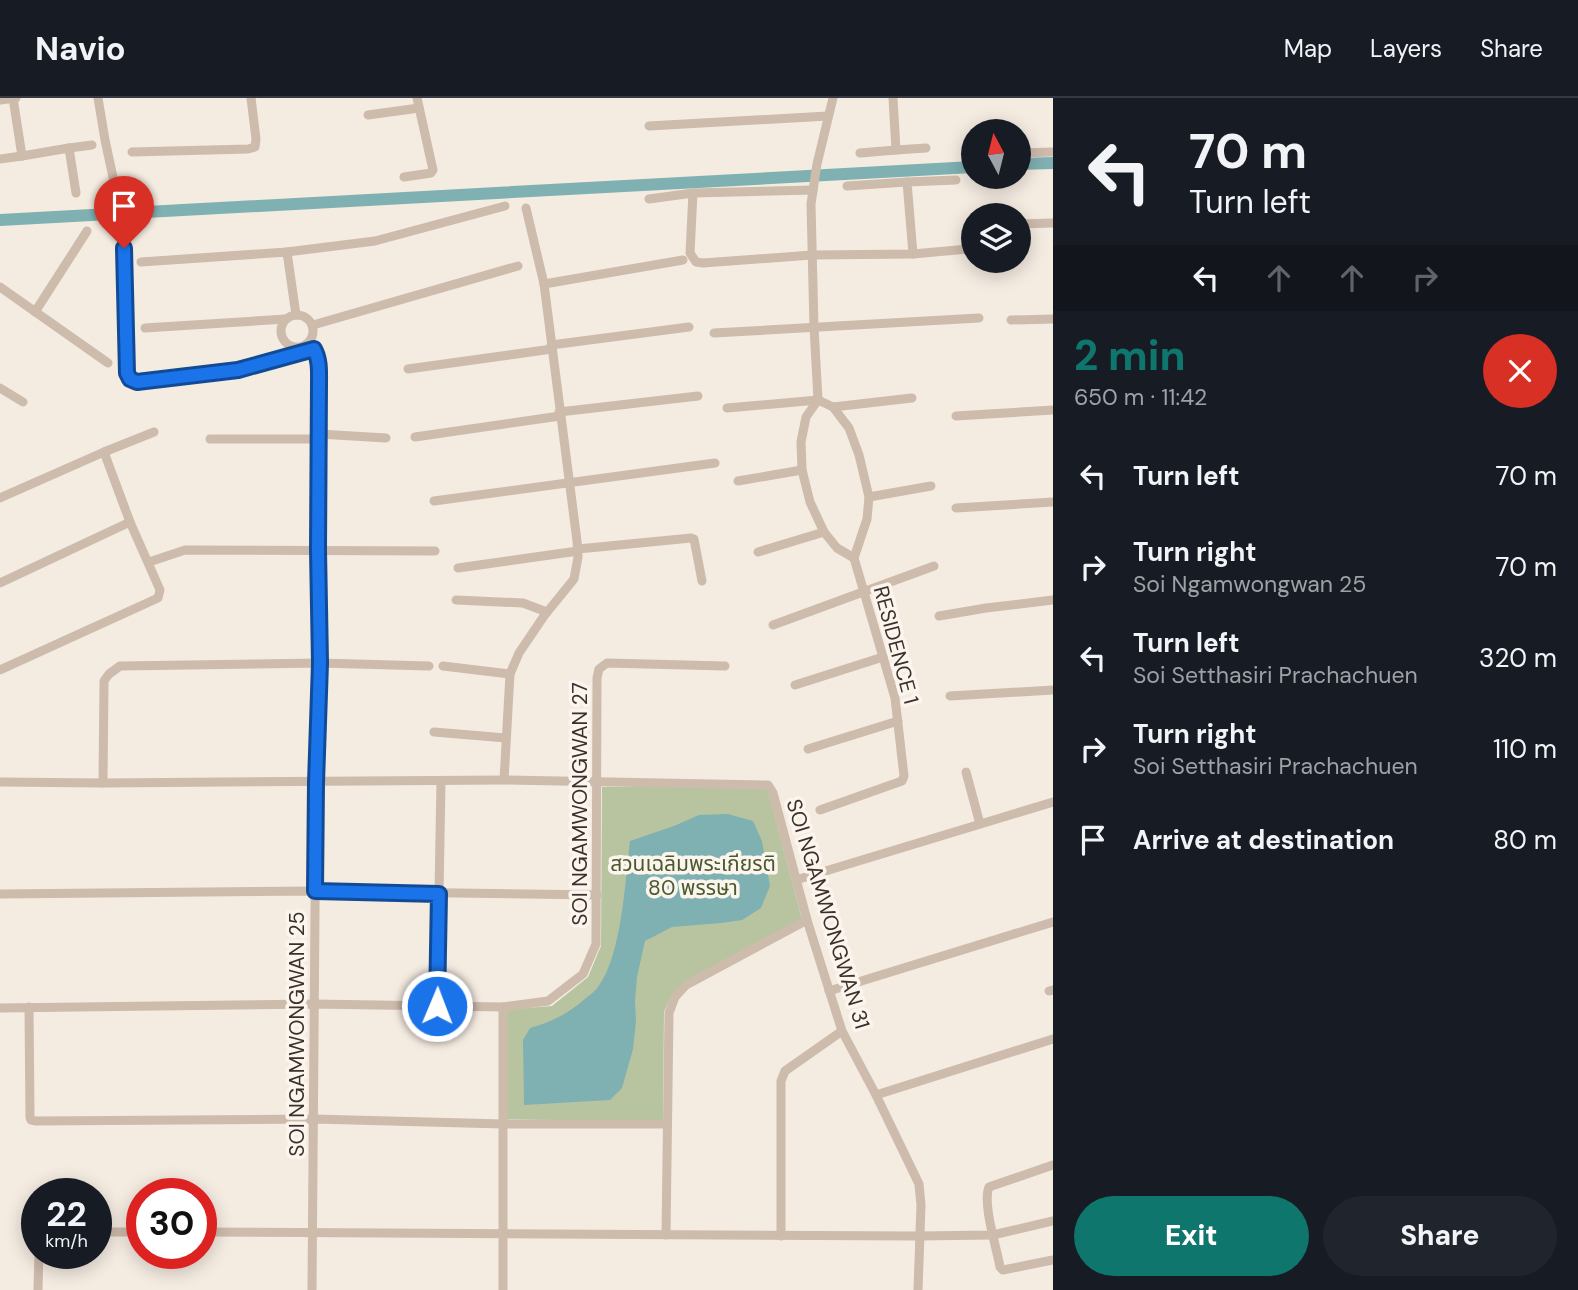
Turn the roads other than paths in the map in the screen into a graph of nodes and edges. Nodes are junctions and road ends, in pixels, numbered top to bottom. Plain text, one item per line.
1 (14, 98) edge
2 (99, 98) edge
3 (251, 98) edge
4 (833, 98) edge
5 (893, 98) edge
6 (0, 100) edge
7 (418, 103) edge
8 (368, 115) dead end
9 (828, 117) junction
10 (649, 126) dead end
11 (92, 145) dead end
12 (69, 148) junction
13 (926, 148) dead end
14 (897, 150) junction
15 (132, 152) dead end
16 (1053, 152) edge
17 (860, 153) dead end
18 (1031, 153) edge
19 (22, 156) junction
20 (0, 159) edge
21 (404, 177) dead end
22 (956, 180) dead end
23 (907, 182) junction
24 (847, 186) dead end
25 (814, 187) junction
26 (76, 192) dead end
27 (692, 192) junction
28 (649, 199) dead end
29 (505, 206) dead end
30 (526, 208) dead end
31 (1053, 223) edge
32 (1031, 224) edge
33 (87, 231) dead end
34 (961, 250) edge
35 (287, 252) junction
36 (913, 254) junction
37 (812, 255) junction
38 (683, 260) dead end
39 (141, 262) dead end
40 (519, 266) dead end
41 (544, 284) junction
42 (0, 287) edge
43 (35, 312) junction
44 (291, 317) junction
45 (979, 318) dead end
46 (1053, 319) edge
47 (1012, 320) dead end
48 (313, 325) junction
49 (689, 327) dead end
50 (814, 327) junction
51 (145, 328) dead end
52 (714, 333) dead end
53 (311, 346) junction
54 (552, 347) junction
55 (108, 363) dead end
56 (408, 369) dead end
57 (0, 388) edge
58 (698, 396) dead end
59 (912, 398) dead end
60 (818, 400) junction
61 (23, 402) dead end
62 (833, 407) junction
63 (727, 408) dead end
64 (1053, 410) edge
65 (560, 414) junction
66 (956, 416) dead end
67 (154, 432) dead end
68 (319, 437) junction
69 (415, 437) dead end
70 (386, 438) dead end
71 (210, 439) dead end
72 (104, 452) junction
73 (715, 463) dead end
74 (802, 470) junction
75 (738, 481) dead end
76 (569, 482) junction
77 (931, 486) dead end
78 (0, 498) edge
79 (869, 498) junction
80 (434, 501) dead end
81 (1053, 502) edge
82 (956, 509) dead end
83 (130, 522) junction
84 (824, 532) junction
85 (318, 550) junction
86 (578, 550) junction
87 (435, 551) dead end
88 (758, 552) dead end
89 (854, 558) junction
90 (149, 562) junction
91 (934, 566) dead end
92 (458, 568) dead end
93 (702, 581) dead end
94 (0, 583) edge
95 (863, 591) junction
96 (456, 600) dead end
97 (1053, 600) edge
98 (547, 612) junction
99 (939, 616) dead end
100 (774, 625) dead end
101 (883, 657) junction
102 (320, 663) junction
103 (429, 666) dead end
104 (443, 666) dead end
105 (725, 666) dead end
106 (0, 670) edge
107 (510, 674) junction
108 (795, 685) dead end
109 (1053, 690) edge
110 (950, 696) dead end
111 (898, 721) junction
112 (434, 732) dead end
113 (506, 738) junction
114 (808, 749) dead end
115 (966, 772) dead end
116 (504, 780) junction
117 (441, 781) junction
118 (0, 782) edge
119 (598, 782) junction
120 (103, 783) junction
121 (316, 783) junction
122 (1053, 802) edge
123 (820, 810) dead end
124 (980, 824) junction
125 (796, 880) junction
126 (315, 891) junction
127 (0, 894) edge
128 (439, 894) junction
129 (597, 895) junction
130 (807, 920) junction
131 (1053, 922) edge
132 (829, 991) junction
133 (314, 1004) junction
134 (437, 1006) junction
135 (0, 1007) edge
136 (29, 1007) junction
137 (503, 1007) junction
138 (842, 1031) junction
139 (1053, 1039) edge
140 (876, 1095) junction
141 (314, 1119) junction
142 (503, 1124) junction
143 (666, 1124) junction
144 (1053, 1165) edge
145 (1053, 1221) edge
146 (217, 1232) edge
147 (313, 1233) junction
148 (503, 1235) junction
149 (666, 1235) junction
150 (993, 1235) junction
151 (781, 1236) junction
152 (919, 1236) junction
153 (1053, 1260) edge
154 (39, 1269) edge
155 (38, 1290) edge
156 (312, 1290) edge
157 (503, 1290) edge
158 (918, 1290) edge

1 - 6 street
1 - 19 street
2 - 53 street
3 - 15 street
4 - 9 street
5 - 14 street
7 - 8 street
7 - 21 street
9 - 10 street
9 - 25 street
11 - 12 street
12 - 19 street
12 - 26 street
13 - 14 street
14 - 17 street
16 - 18 street
19 - 20 street
22 - 23 street
23 - 24 street
23 - 36 street
25 - 27 street
25 - 37 street
27 - 28 street
27 - 37 street
29 - 35 street
30 - 41 street
31 - 32 street
33 - 43 street
34 - 36 street
35 - 39 street
35 - 44 street
36 - 37 street
37 - 50 street
38 - 41 street
40 - 48 street
41 - 54 street
42 - 43 street
43 - 55 street
44 - 48 street
44 - 51 street
44 - 53 street
45 - 50 street
46 - 47 street
48 - 53 street
49 - 54 street
50 - 52 street
50 - 60 street
53 - 68 street, SOI NGAMWONGWAN 25
54 - 56 street
54 - 65 street
57 - 61 street
58 - 65 street
59 - 62 street
60 - 62 street
60 - 63 street
60 - 74 street
62 - 79 street
64 - 66 street
65 - 69 street
65 - 76 street
67 - 72 street
68 - 70 street
68 - 71 street
68 - 85 street, SOI NGAMWONGWAN 25
72 - 78 street
72 - 83 street
73 - 76 street
74 - 75 street
74 - 84 street
76 - 80 street
76 - 86 street
77 - 79 street
79 - 89 street
81 - 82 street
83 - 90 street
83 - 94 street
84 - 88 street
84 - 89 street
85 - 87 street
85 - 90 street
85 - 102 street, SOI NGAMWONGWAN 25
86 - 92 street
86 - 93 street
86 - 98 street
89 - 95 street, RESIDENCE 1
90 - 106 street
91 - 95 street
95 - 100 street
95 - 101 street, RESIDENCE 1
96 - 98 street
97 - 99 street
98 - 107 street
101 - 108 street
101 - 111 street, RESIDENCE 1
102 - 103 street
102 - 120 street
102 - 121 street, SOI NGAMWONGWAN 25
104 - 107 street
105 - 119 street, SOI NGAMWONGWAN 27
107 - 113 street
109 - 110 street
111 - 114 street
111 - 123 street, RESIDENCE 1
112 - 113 street
113 - 116 street
115 - 124 street
116 - 117 street
116 - 119 street
117 - 121 street
117 - 128 street
118 - 120 street
119 - 125 street, SOI NGAMWONGWAN 31
119 - 129 street, SOI NGAMWONGWAN 27
120 - 121 street
121 - 126 street, SOI NGAMWONGWAN 25
122 - 124 street
124 - 125 street
125 - 130 street, SOI NGAMWONGWAN 31
126 - 127 street
126 - 128 street
126 - 133 street, SOI NGAMWONGWAN 25
128 - 129 street
128 - 134 street
129 - 137 street, SOI NGAMWONGWAN 27
130 - 132 street, SOI NGAMWONGWAN 31
130 - 143 street
131 - 132 street
132 - 138 street, SOI NGAMWONGWAN 31
133 - 134 street, SOI NGAMWONGWAN 27
133 - 136 street, SOI NGAMWONGWAN 27
133 - 141 street, SOI NGAMWONGWAN 25
134 - 137 street, SOI NGAMWONGWAN 27
135 - 136 street, SOI NGAMWONGWAN 27
136 - 141 street
137 - 142 street
138 - 140 street, SOI NGAMWONGWAN 31
138 - 151 street
139 - 140 street
140 - 152 street, SOI NGAMWONGWAN 31
141 - 142 street
141 - 147 street, SOI NGAMWONGWAN 25
142 - 143 street
142 - 148 street
143 - 149 street
144 - 150 street
145 - 150 street
146 - 147 street
147 - 148 street
147 - 156 street, SOI NGAMWONGWAN 25
148 - 149 street
148 - 157 street
149 - 151 street
150 - 152 street
150 - 153 street
151 - 152 street
152 - 158 street, SOI NGAMWONGWAN 31
154 - 155 street

